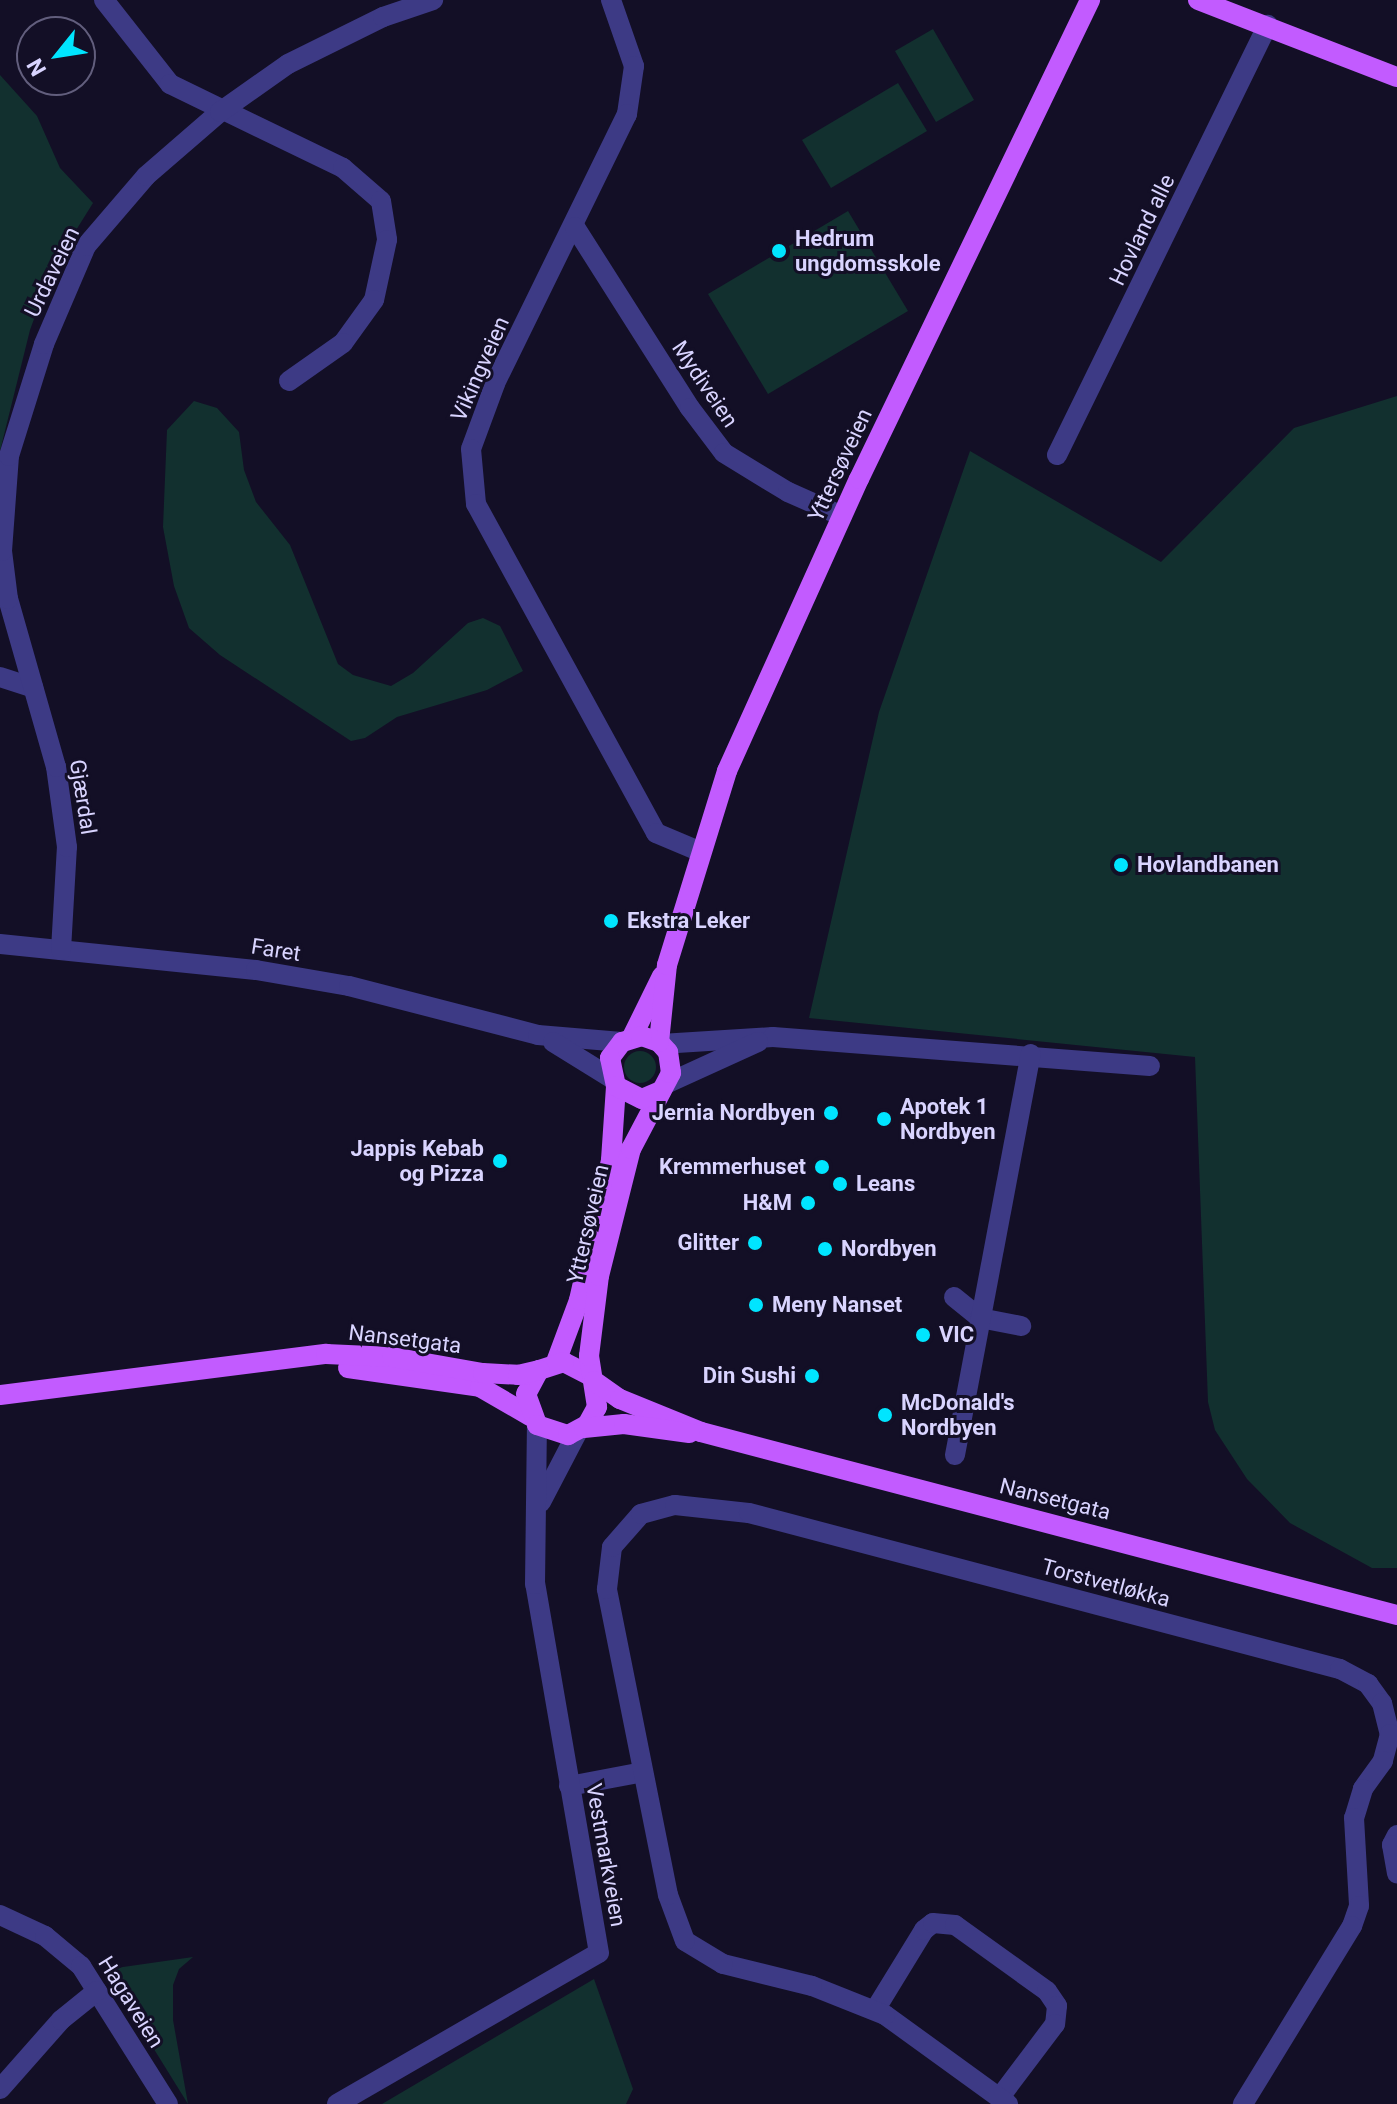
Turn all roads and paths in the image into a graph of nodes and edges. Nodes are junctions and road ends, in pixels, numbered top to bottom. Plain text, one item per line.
1 (104, 0) edge
2 (433, 0) edge
3 (611, 0) edge
4 (1090, 0) edge
5 (1198, 0) edge
6 (1268, 25) junction
7 (1397, 77) edge
8 (220, 112) junction
9 (575, 227) junction
10 (289, 381) dead end
11 (1057, 455) dead end
12 (842, 516) junction
13 (0, 677) edge
14 (33, 688) junction
15 (701, 852) junction
16 (0, 944) edge
17 (61, 950) junction
18 (667, 965) junction
19 (538, 1035) junction
20 (773, 1037) junction
21 (627, 1039) junction
22 (660, 1043) junction
23 (1031, 1054) junction
24 (1150, 1066) dead end
25 (613, 1082) junction
26 (664, 1087) junction
27 (954, 1297) dead end
28 (980, 1318) junction
29 (1021, 1326) dead end
30 (264, 1359) junction
31 (547, 1366) junction
32 (592, 1378) junction
33 (0, 1395) edge
34 (533, 1420) junction
35 (581, 1430) junction
36 (701, 1432) junction
37 (955, 1455) dead end
38 (536, 1513) junction
39 (1397, 1615) edge
40 (643, 1772) junction
41 (569, 1786) junction
42 (1397, 1835) edge
43 (1397, 1874) edge
44 (0, 1915) edge
45 (97, 1991) junction
46 (875, 2010) junction
47 (0, 2089) edge
48 (1004, 2100) edge
49 (168, 2104) edge
50 (337, 2104) edge
51 (1243, 2104) edge

1 - 8 street
2 - 8 street, Urdaveien
3 - 9 street, Vikingveien
4 - 12 main road, Yttersøveien
5 - 6 main road
6 - 7 main road
6 - 11 street, Hovland alle
8 - 10 street
8 - 14 street, Urdaveien
9 - 12 street, Mydiveien
9 - 15 street, Vikingveien
12 - 15 main road, Yttersøveien
13 - 14 street
14 - 17 street, Gjærdal
15 - 18 main road, Yttersøveien
16 - 17 street, Faret
17 - 19 street, Faret
18 - 21 main road, Yttersøveien
18 - 22 main road, Yttersøveien
19 - 21 street, Faret
19 - 25 street, Faret
20 - 22 street
20 - 23 street
20 - 26 street
21 - 22 main road
21 - 25 main road
22 - 26 main road
23 - 24 street
23 - 28 street
25 - 26 main road
25 - 31 main road, Yttersøveien
26 - 32 main road, Yttersøveien
27 - 28 street
28 - 29 street
28 - 37 street
30 - 31 main road, Nansetgata
30 - 33 main road, Nansetgata
30 - 34 main road, Nansetgata
31 - 32 main road
31 - 34 main road
32 - 35 main road
32 - 36 main road, Nansetgata
34 - 35 main road
34 - 38 street, Vestmarkveien
35 - 36 main road, Nansetgata
35 - 38 street, Vestmarkveien
36 - 39 main road, Nansetgata
38 - 41 street, Vestmarkveien
40 - 41 street
40 - 46 street, Torstvetløkka
40 - 51 street, Torstvetløkka
41 - 50 street, Vestmarkveien
42 - 43 street
44 - 45 street, Hagaveien
45 - 47 street
45 - 49 street, Hagaveien
46 - 48 street, Torstvetløkka
46 - 48 street, Torstvetløkka

